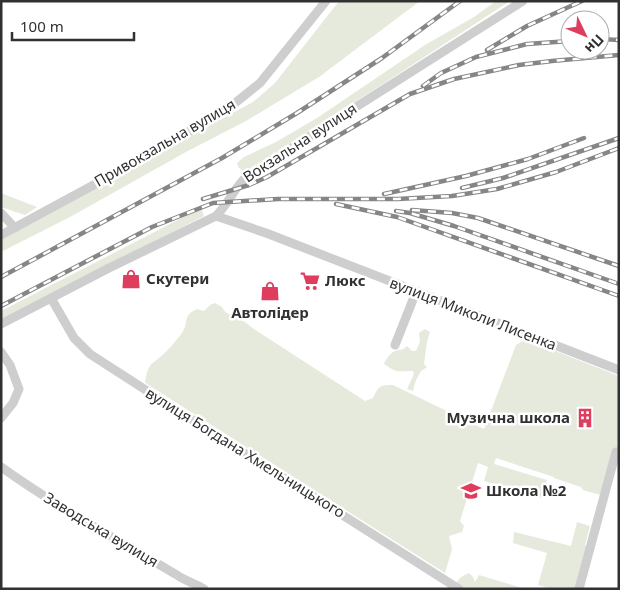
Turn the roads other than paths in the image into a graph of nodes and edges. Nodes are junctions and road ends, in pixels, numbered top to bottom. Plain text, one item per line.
1 (326, 1) edge
2 (523, 1) edge
3 (1, 213) edge
4 (216, 216) junction
5 (15, 228) junction
6 (1, 235) edge
7 (416, 292) junction
8 (52, 298) junction
9 (1, 324) edge
10 (395, 345) dead end
11 (1, 352) edge
12 (619, 370) edge
13 (1, 418) edge
14 (619, 452) edge
15 (1, 467) edge
16 (204, 589) edge
17 (459, 589) edge
18 (578, 589) edge

1 - 5 street, Привокзальна вулиця
2 - 4 street, Вокзальна вулиця
3 - 5 street
4 - 7 street, вулиця Миколи Лисенка
4 - 8 street, Вокзальна вулиця
5 - 6 street, Привокзальна вулиця
7 - 10 street
7 - 12 street, вулиця Миколи Лисенка
8 - 9 street, Вокзальна вулиця
8 - 17 street, вулиця Богдана Хмельницького
11 - 13 street
14 - 18 street
15 - 16 street, Заводська вулиця

